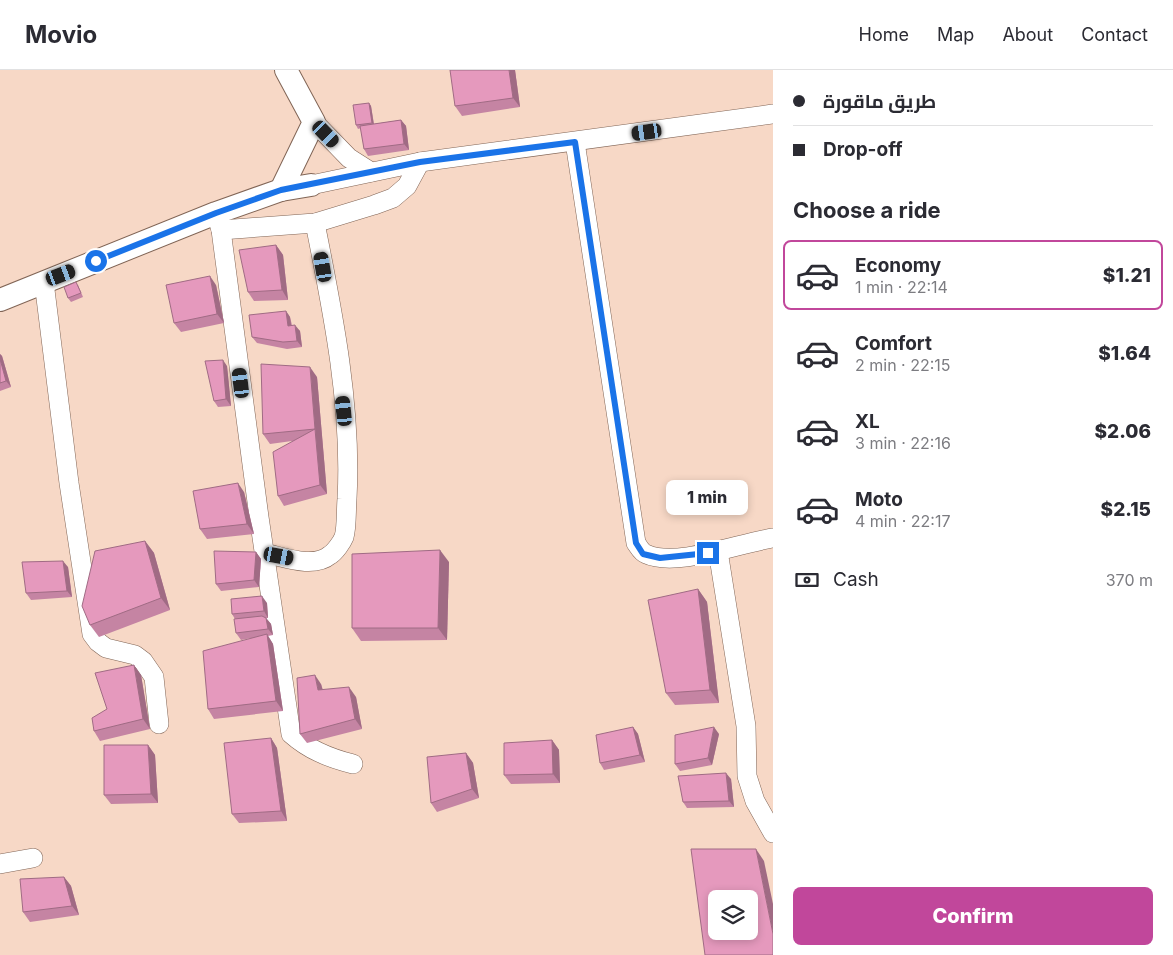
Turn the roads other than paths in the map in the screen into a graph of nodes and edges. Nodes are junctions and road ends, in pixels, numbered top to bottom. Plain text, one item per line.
1 (286, 70) edge
2 (773, 114) edge
3 (314, 122) junction
4 (575, 142) junction
5 (420, 162) junction
6 (371, 172) junction
7 (311, 184) joint
8 (281, 190) junction
9 (219, 222) junction
10 (315, 223) junction
11 (44, 282) junction
12 (0, 300) edge
13 (773, 538) edge
14 (718, 551) junction
15 (264, 553) junction
16 (159, 724) dead end
17 (353, 764) dead end
18 (773, 833) edge
19 (33, 858) dead end
20 (0, 864) edge

1 - 3 street
2 - 4 street
3 - 6 street
3 - 8 street
4 - 5 street
4 - 14 street
5 - 6 street
5 - 10 street
6 - 7 street
7 - 8 street
8 - 9 street
9 - 10 street
9 - 11 street
9 - 15 street
10 - 15 street
11 - 12 street
11 - 16 street
13 - 14 street
14 - 18 street
15 - 17 street
19 - 20 street

